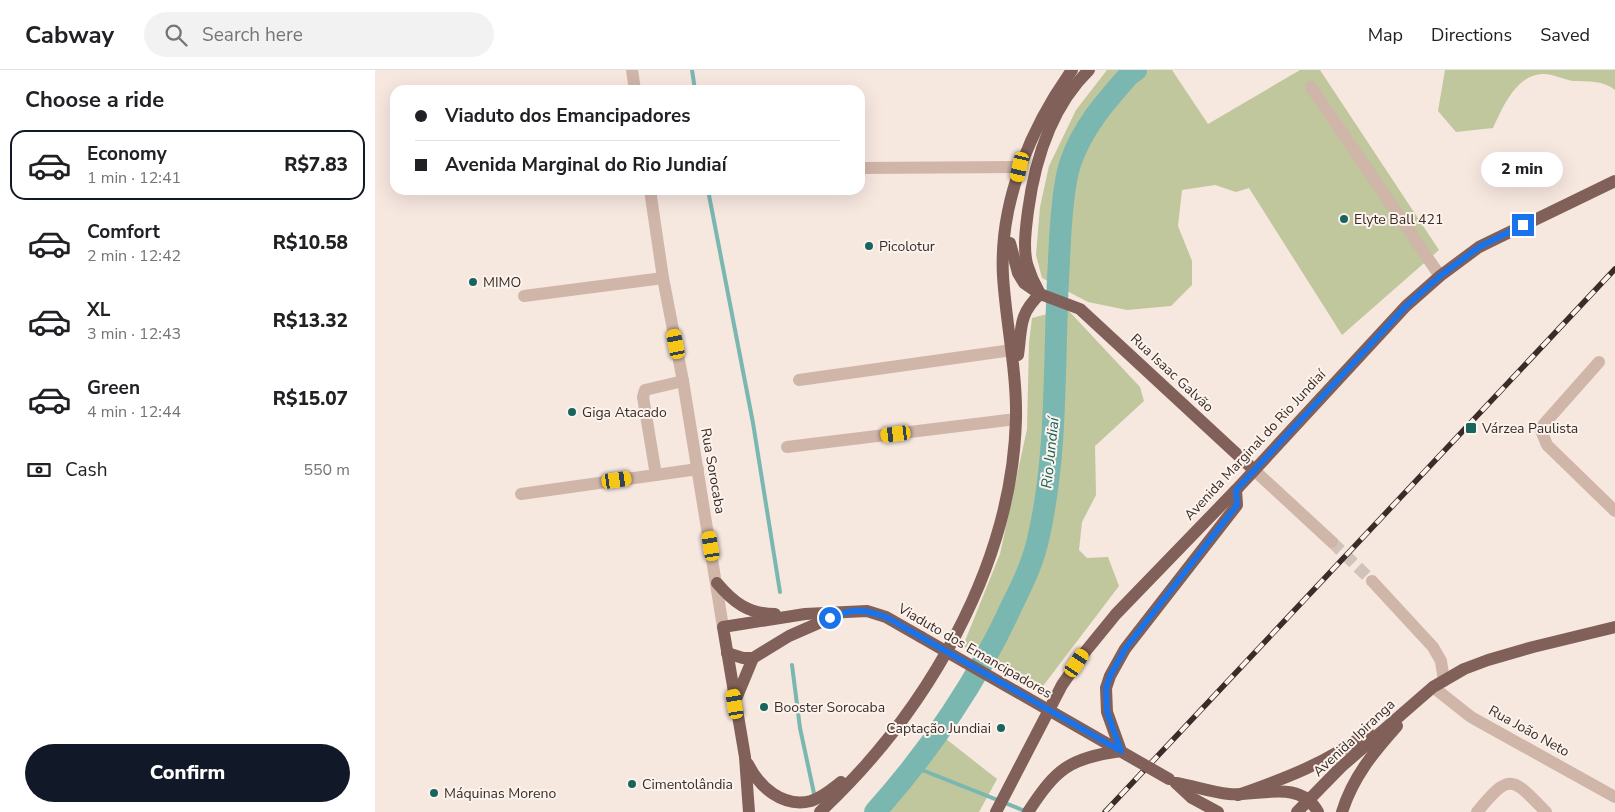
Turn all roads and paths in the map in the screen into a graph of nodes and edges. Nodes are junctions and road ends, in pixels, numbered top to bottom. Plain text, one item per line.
1 (632, 70) edge
2 (1071, 70) edge
3 (1089, 70) edge
4 (634, 85) edge
5 (1311, 87) dead end
6 (1020, 167) junction
7 (865, 168) edge
8 (1615, 181) edge
9 (651, 195) edge
10 (1006, 223) junction
11 (1440, 276) junction
12 (663, 278) junction
13 (1044, 295) junction
14 (524, 296) dead end
15 (1013, 350) junction
16 (1599, 362) dead end
17 (1015, 374) junction
18 (799, 380) dead end
19 (683, 381) junction
20 (1016, 419) junction
21 (787, 447) dead end
22 (698, 469) junction
23 (1254, 470) junction
24 (656, 475) junction
25 (1236, 490) junction
26 (521, 494) dead end
27 (1615, 511) edge
28 (1332, 542) tunnel mouth
29 (1372, 581) tunnel mouth
30 (717, 583) junction
31 (848, 610) junction
32 (805, 614) junction
33 (723, 627) junction
34 (1614, 628) edge
35 (727, 653) junction
36 (753, 658) junction
37 (1444, 680) junction
38 (1433, 687) junction
39 (1414, 702) junction
40 (735, 704) junction
41 (1121, 751) junction
42 (745, 758) junction
43 (866, 765) junction
44 (1172, 781) junction
45 (1238, 795) junction
46 (1615, 797) edge
47 (1310, 801) junction
48 (749, 812) edge
49 (819, 812) edge
50 (996, 812) edge
51 (1028, 812) edge
52 (1218, 812) edge
53 (1297, 812) edge
54 (1318, 812) edge
55 (1342, 812) edge
56 (1477, 812) edge
57 (1546, 812) edge

1 - 4 street
2 - 6 main road
3 - 13 main road
5 - 11 street
6 - 7 street
6 - 10 main road
8 - 11 main road, Avenida Marginal do Rio Jundiaí
9 - 12 street, Rua Sorocaba
10 - 13 main road
10 - 15 main road
11 - 23 main road, Avenida Marginal do Rio Jundiaí
12 - 14 street
12 - 19 street, Rua Sorocaba
13 - 17 main road
13 - 23 main road, Rua Isaac Galvão
15 - 17 main road
15 - 18 street
16 - 27 street
17 - 20 main road
19 - 22 street, Rua Sorocaba
19 - 24 street
20 - 21 street
20 - 43 main road
22 - 24 street
22 - 30 street, Rua Sorocaba
23 - 25 main road, Avenida Marginal do Rio Jundiaí
23 - 28 street
24 - 26 street
25 - 41 main road
25 - 50 main road, Avenida Marginal do Rio Jundiaí
29 - 37 street
30 - 32 main road
30 - 33 street, Rua Sorocaba
31 - 32 main road, Viaduto dos Emancipadores
31 - 36 main road
31 - 41 main road, Viaduto dos Emancipadores, bridge
32 - 33 main road
33 - 35 main road, Rua Sorocaba
34 - 37 main road, Avenida Ipiranga
35 - 36 main road
35 - 40 main road, Rua Sorocaba
36 - 40 main road
37 - 38 main road, Avenida Ipiranga
38 - 39 main road, Avenida Ipiranga
38 - 46 street, Rua João Neto
39 - 45 main road
39 - 47 main road, Avenida Ipiranga
39 - 55 main road
40 - 42 main road, Rua Sorocaba
41 - 44 main road, Viaduto dos Emancipadores, bridge
41 - 51 main road
42 - 43 main road
42 - 48 main road
43 - 49 main road
44 - 45 main road
44 - 52 main road
45 - 47 main road
47 - 53 main road, Avenida Ipiranga
47 - 54 main road
56 - 57 street

